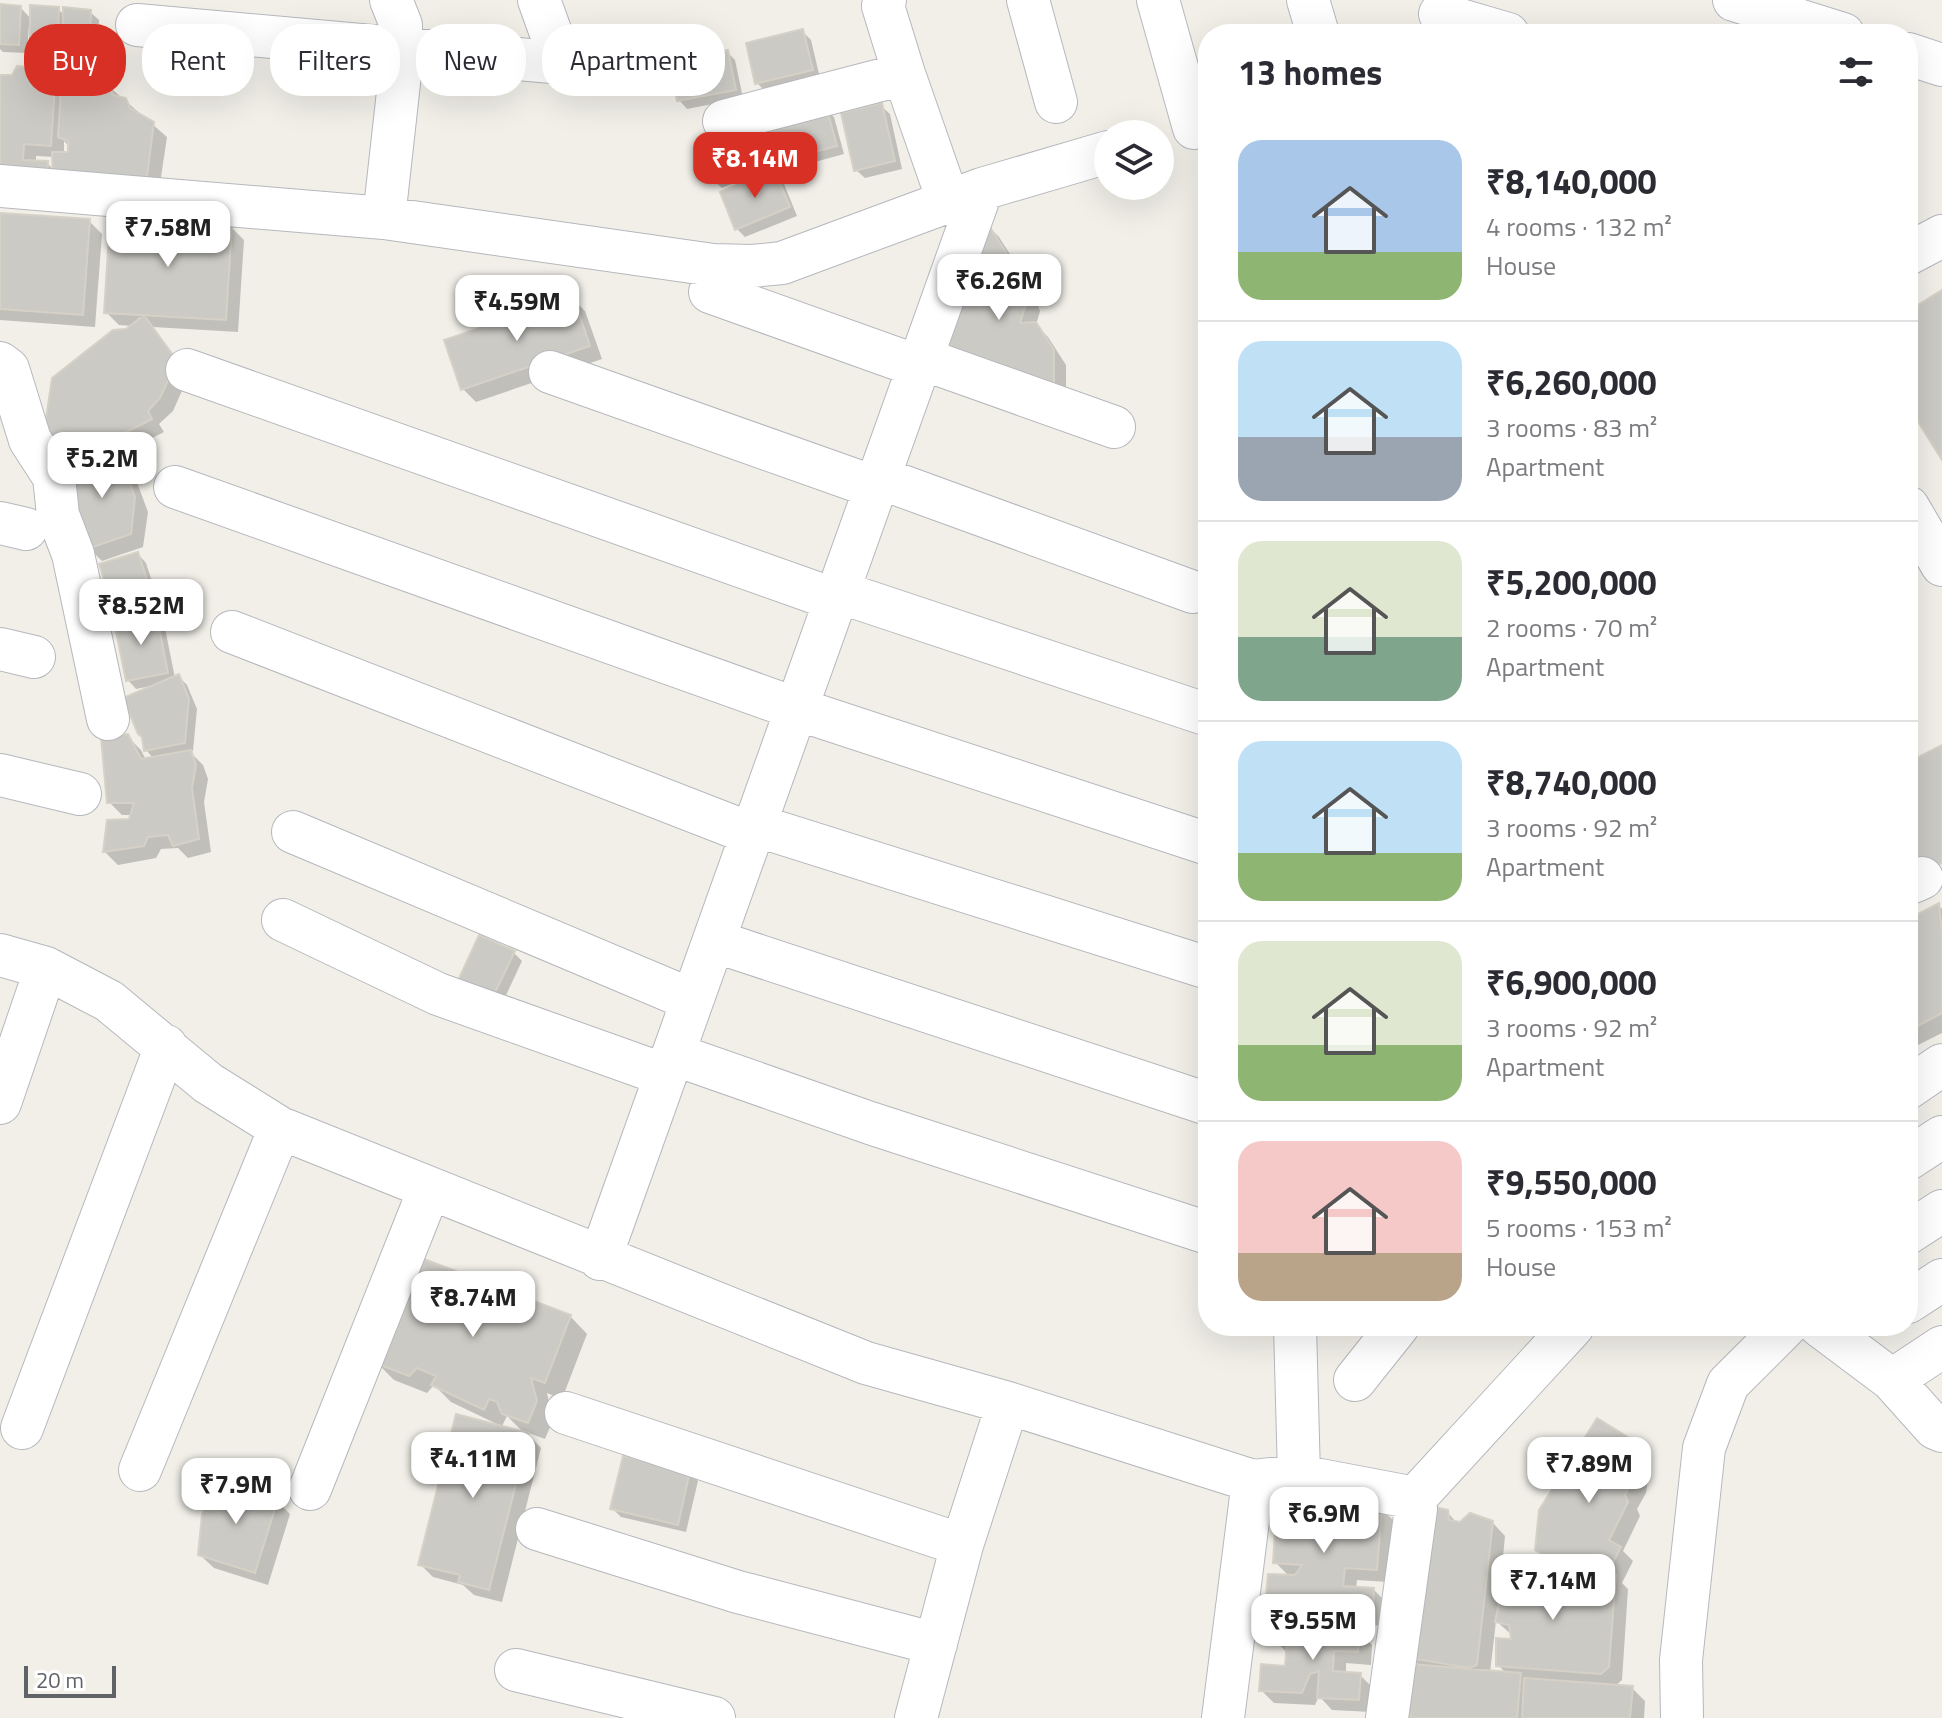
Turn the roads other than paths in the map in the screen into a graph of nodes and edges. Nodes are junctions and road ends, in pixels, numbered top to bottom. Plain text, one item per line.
1 (391, 0) edge
2 (539, 0) edge
3 (885, 0) edge
4 (1028, 0) edge
5 (1158, 0) edge
6 (1308, 0) edge
7 (1737, 0) edge
8 (1439, 16) edge
9 (254, 18) edge
10 (548, 24) edge
11 (1315, 24) edge
12 (1470, 24) edge
13 (1812, 24) edge
14 (137, 25) dead end
15 (401, 49) junction
16 (1918, 57) edge
17 (542, 62) edge
18 (1942, 65) edge
19 (904, 74) junction
20 (1056, 102) dead end
21 (724, 121) dead end
22 (1187, 129) edge
23 (1094, 156) edge
24 (0, 186) edge
25 (965, 196) junction
26 (384, 218) junction
27 (1942, 236) edge
28 (1918, 249) edge
29 (710, 292) dead end
30 (0, 363) edge
31 (922, 363) junction
32 (187, 370) dead end
33 (550, 372) dead end
34 (1114, 427) dead end
35 (879, 483) junction
36 (175, 487) dead end
37 (1918, 526) edge
38 (1942, 565) edge
39 (1193, 592) dead end
40 (838, 596) junction
41 (232, 632) dead end
42 (797, 709) junction
43 (1198, 712) edge
44 (108, 719) dead end
45 (0, 775) edge
46 (80, 794) dead end
47 (754, 830) junction
48 (293, 832) dead end
49 (1198, 841) edge
50 (283, 920) dead end
51 (714, 941) junction
52 (0, 955) edge
53 (1198, 965) edge
54 (46, 968) junction
55 (692, 1000) junction
56 (166, 1046) junction
57 (669, 1065) junction
58 (1942, 1065) edge
59 (1918, 1081) edge
60 (1198, 1101) edge
61 (0, 1103) edge
62 (280, 1128) junction
63 (1942, 1137) edge
64 (1918, 1153) edge
65 (429, 1190) junction
66 (1942, 1211) edge
67 (1918, 1227) edge
68 (1198, 1230) edge
69 (600, 1259) junction
70 (1942, 1280) edge
71 (1918, 1296) edge
72 (1295, 1336) edge
73 (1390, 1336) edge
74 (1564, 1336) edge
75 (1776, 1336) edge
76 (1867, 1340) edge
77 (1942, 1347) edge
78 (1355, 1380) dead end
79 (1892, 1380) junction
80 (1008, 1403) junction
81 (566, 1413) dead end
82 (1940, 1427) edge
83 (22, 1428) dead end
84 (140, 1470) dead end
85 (1299, 1476) junction
86 (1253, 1481) junction
87 (310, 1489) dead end
88 (1415, 1498) junction
89 (537, 1529) dead end
90 (962, 1545) junction
91 (936, 1644) junction
92 (516, 1670) dead end
93 (714, 1718) edge
94 (916, 1718) edge
95 (1223, 1718) edge
96 (1387, 1718) edge
97 (1682, 1718) edge

1 - 15 street
2 - 10 street
3 - 19 street
4 - 20 street
5 - 22 street
6 - 11 street
7 - 13 street
8 - 12 street
9 - 14 street
9 - 15 street
15 - 17 street
15 - 26 street
16 - 18 street
19 - 21 street
19 - 25 street
23 - 25 street
24 - 26 street
25 - 26 street
25 - 31 street
27 - 28 street
29 - 31 street
30 - 44 street
31 - 34 street
31 - 35 street
32 - 40 street
33 - 35 street
35 - 39 street
35 - 40 street
36 - 42 street
37 - 38 street
40 - 42 street
40 - 43 street
41 - 47 street
42 - 47 street
42 - 49 street
45 - 46 street
47 - 51 street
47 - 53 street
48 - 55 street
50 - 57 street
51 - 55 street
51 - 60 street
52 - 54 street
54 - 56 street
54 - 61 street
55 - 57 street
56 - 62 street
56 - 83 street
57 - 68 street
57 - 69 street
58 - 59 street
62 - 65 street
62 - 84 street
63 - 64 street
65 - 69 street
65 - 87 street
66 - 67 street
69 - 80 street
70 - 71 street
72 - 85 street
73 - 78 street
74 - 88 street
75 - 97 street
76 - 79 street
77 - 79 street
79 - 82 street
80 - 86 street
80 - 90 street
81 - 90 street
85 - 86 street
85 - 88 street
86 - 95 street
88 - 96 street
89 - 91 street
90 - 91 street
91 - 94 street
92 - 93 street

